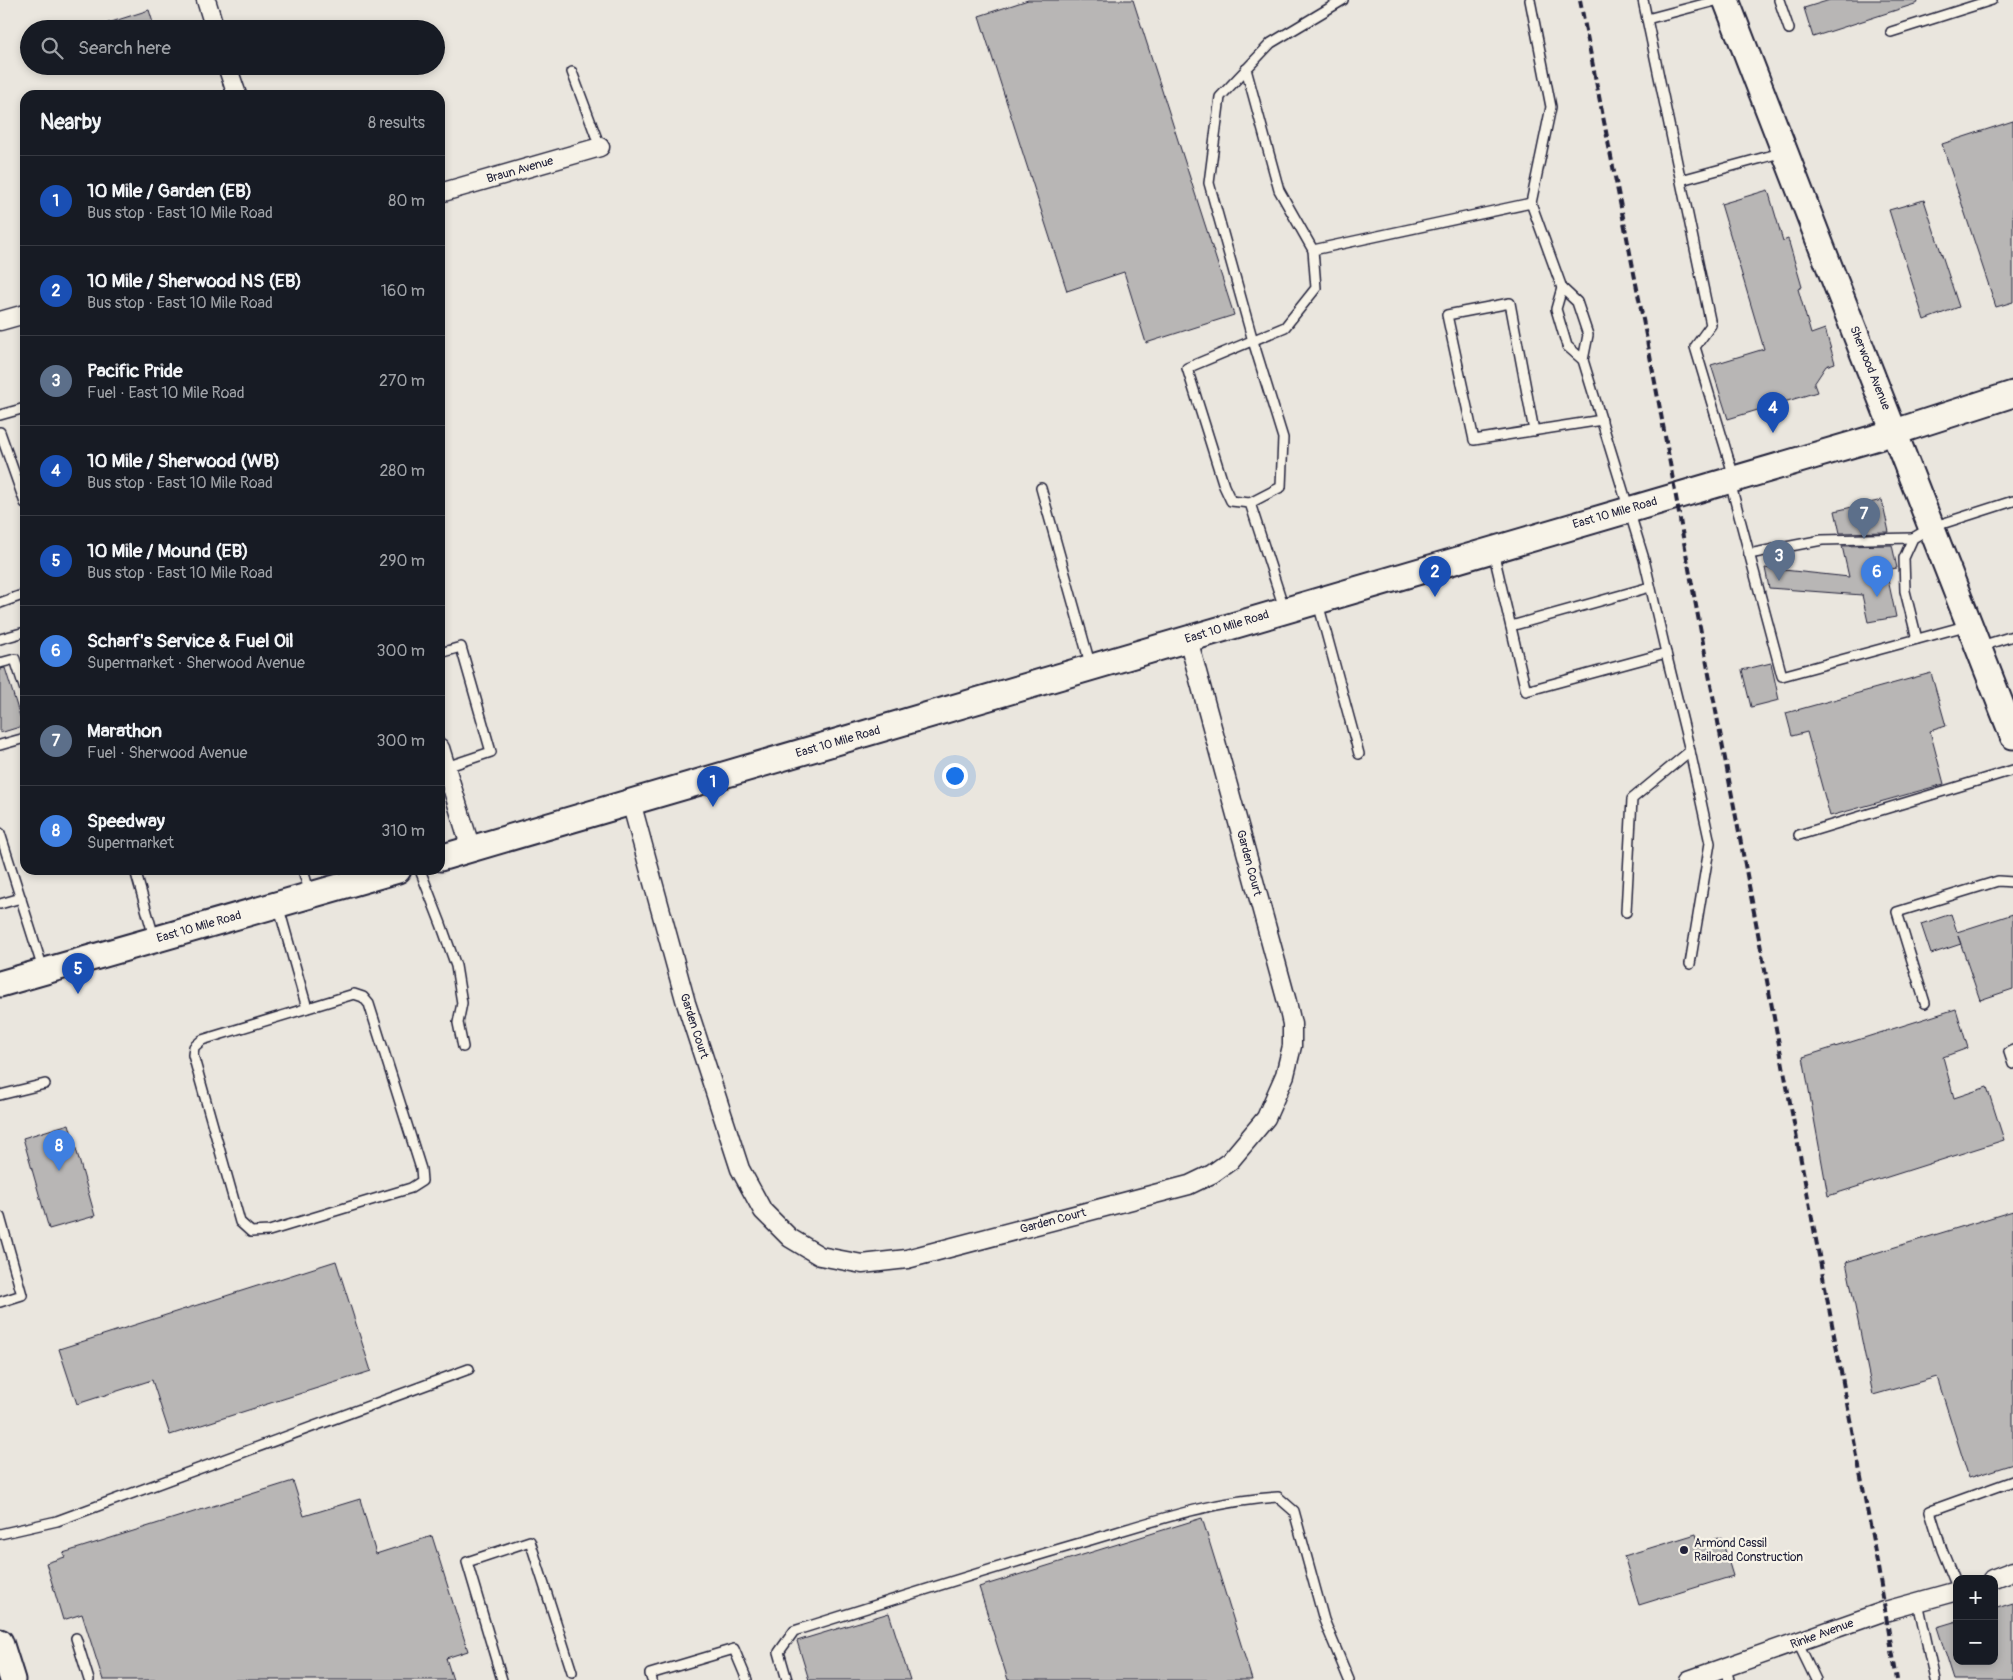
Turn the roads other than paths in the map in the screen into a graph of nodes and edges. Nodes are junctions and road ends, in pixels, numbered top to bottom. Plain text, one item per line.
1 (206, 0) edge
2 (1343, 0) edge
3 (1530, 0) edge
4 (1643, 0) edge
5 (1719, 0) edge
6 (1726, 0) edge
7 (1779, 0) edge
8 (1992, 0) edge
9 (1647, 19) junction
10 (212, 20) edge
11 (1789, 29) dead end
12 (1890, 32) dead end
13 (1246, 69) junction
14 (572, 72) dead end
15 (230, 75) edge
16 (234, 90) edge
17 (600, 147) joint
18 (1784, 152) junction
19 (1680, 180) junction
20 (445, 192) edge
21 (1531, 203) junction
22 (1313, 250) junction
23 (1562, 288) junction
24 (20, 315) edge
25 (0, 321) edge
26 (1253, 341) junction
27 (1584, 360) junction
28 (2013, 394) edge
29 (20, 409) edge
30 (0, 415) edge
31 (1602, 420) junction
32 (1534, 431) junction
33 (0, 432) edge
34 (1895, 432) junction
35 (1732, 479) junction
36 (1041, 488) dead end
37 (20, 489) edge
38 (2013, 501) edge
39 (1250, 503) junction
40 (1628, 509) junction
41 (1923, 533) junction
42 (1492, 548) junction
43 (1749, 554) junction
44 (1650, 587) junction
45 (20, 596) edge
46 (1317, 600) junction
47 (0, 604) edge
48 (1285, 610) junction
49 (1511, 626) junction
50 (20, 633) edge
51 (1974, 636) junction
52 (2013, 636) edge
53 (0, 639) edge
54 (1188, 639) junction
55 (1917, 639) junction
56 (445, 652) edge
57 (1666, 653) junction
58 (0, 663) edge
59 (1092, 667) junction
60 (20, 674) edge
61 (2007, 703) edge
62 (2013, 736) edge
63 (20, 739) edge
64 (0, 745) edge
65 (1690, 751) junction
66 (1359, 754) dead end
67 (445, 764) edge
68 (446, 767) junction
69 (2013, 770) edge
70 (631, 802) junction
71 (0, 833) edge
72 (1799, 835) dead end
73 (472, 849) junction
74 (445, 857) edge
75 (136, 875) edge
76 (304, 875) edge
77 (380, 875) edge
78 (422, 875) edge
79 (2013, 882) edge
80 (310, 895) junction
81 (21, 898) junction
82 (0, 904) edge
83 (278, 904) junction
84 (1626, 912) dead end
85 (155, 940) junction
86 (1690, 964) dead end
87 (43, 972) junction
88 (0, 984) edge
89 (1926, 1003) dead end
90 (307, 1008) junction
91 (463, 1047) dead end
92 (2013, 1050) edge
93 (2013, 1064) edge
94 (45, 1084) dead end
95 (0, 1095) edge
96 (0, 1216) edge
97 (0, 1302) edge
98 (470, 1369) dead end
99 (2013, 1481) edge
100 (0, 1534) edge
101 (2013, 1571) edge
102 (1953, 1577) edge
103 (1998, 1577) edge
104 (1953, 1592) edge
105 (1918, 1602) junction
106 (76, 1638) dead end
107 (0, 1642) edge
108 (1798, 1643) junction
109 (572, 1672) dead end
110 (1728, 1674) edge
111 (12, 1680) edge
112 (89, 1680) edge
113 (502, 1680) edge
114 (652, 1680) edge
115 (747, 1680) edge
116 (788, 1680) edge
117 (1349, 1680) edge
118 (1689, 1680) edge
119 (1816, 1680) edge
120 (1935, 1680) edge

1 - 10 street
2 - 13 lane
3 - 21 lane
4 - 9 lane
5 - 9 lane
6 - 18 main road, Sherwood Avenue
7 - 11 lane
8 - 12 lane
9 - 19 lane
13 - 22 lane
13 - 26 lane
14 - 17 lane
15 - 16 street
17 - 20 street, Braun Avenue
18 - 19 lane
18 - 34 main road, Sherwood Avenue
19 - 35 lane
21 - 22 lane
21 - 23 lane
22 - 26 lane
23 - 27 lane
23 - 27 lane
24 - 25 street
26 - 39 lane
26 - 39 lane
27 - 31 lane
28 - 34 main road, East 10 Mile Road
29 - 30 lane
31 - 32 lane
31 - 40 lane
32 - 32 lane
33 - 37 lane
34 - 35 main road, East 10 Mile Road
34 - 41 main road, Sherwood Avenue
35 - 40 main road, East 10 Mile Road
35 - 43 lane
36 - 59 lane
38 - 41 lane
39 - 48 lane
40 - 42 main road, East 10 Mile Road
40 - 44 lane
41 - 43 lane
41 - 51 main road, Sherwood Avenue
41 - 55 lane
42 - 46 main road, East 10 Mile Road
42 - 49 lane
43 - 55 lane
44 - 49 lane
44 - 57 lane
45 - 47 lane
46 - 48 main road, East 10 Mile Road
46 - 66 lane
48 - 54 main road, East 10 Mile Road
49 - 57 lane
50 - 53 lane
51 - 52 lane
51 - 55 lane
51 - 61 main road, Sherwood Avenue
54 - 59 main road, East 10 Mile Road
54 - 70 street, Garden Court
56 - 68 lane
57 - 65 lane
58 - 60 lane
59 - 70 main road, East 10 Mile Road
61 - 62 main road, Sherwood Avenue
63 - 64 lane
65 - 84 lane
65 - 86 lane
67 - 68 street
68 - 73 street
69 - 72 lane
70 - 73 main road, East 10 Mile Road
71 - 81 lane
73 - 74 main road, East 10 Mile Road
75 - 85 lane
76 - 80 lane
77 - 80 main road, East 10 Mile Road
78 - 91 lane
79 - 89 lane
80 - 83 main road, East 10 Mile Road
81 - 82 lane
81 - 87 lane
83 - 85 main road, East 10 Mile Road
83 - 90 lane
85 - 87 main road, East 10 Mile Road
87 - 88 main road, East 10 Mile Road
90 - 90 lane
92 - 93 lane
94 - 95 lane
96 - 97 lane
98 - 100 lane
99 - 102 lane
101 - 103 street
104 - 105 street, Rinke Avenue
105 - 108 street, Rinke Avenue
105 - 120 lane
106 - 112 lane
107 - 111 main road
108 - 110 street, Rinke Avenue
108 - 119 lane
109 - 113 lane
110 - 118 street, Rinke Avenue
114 - 115 lane
116 - 117 lane

